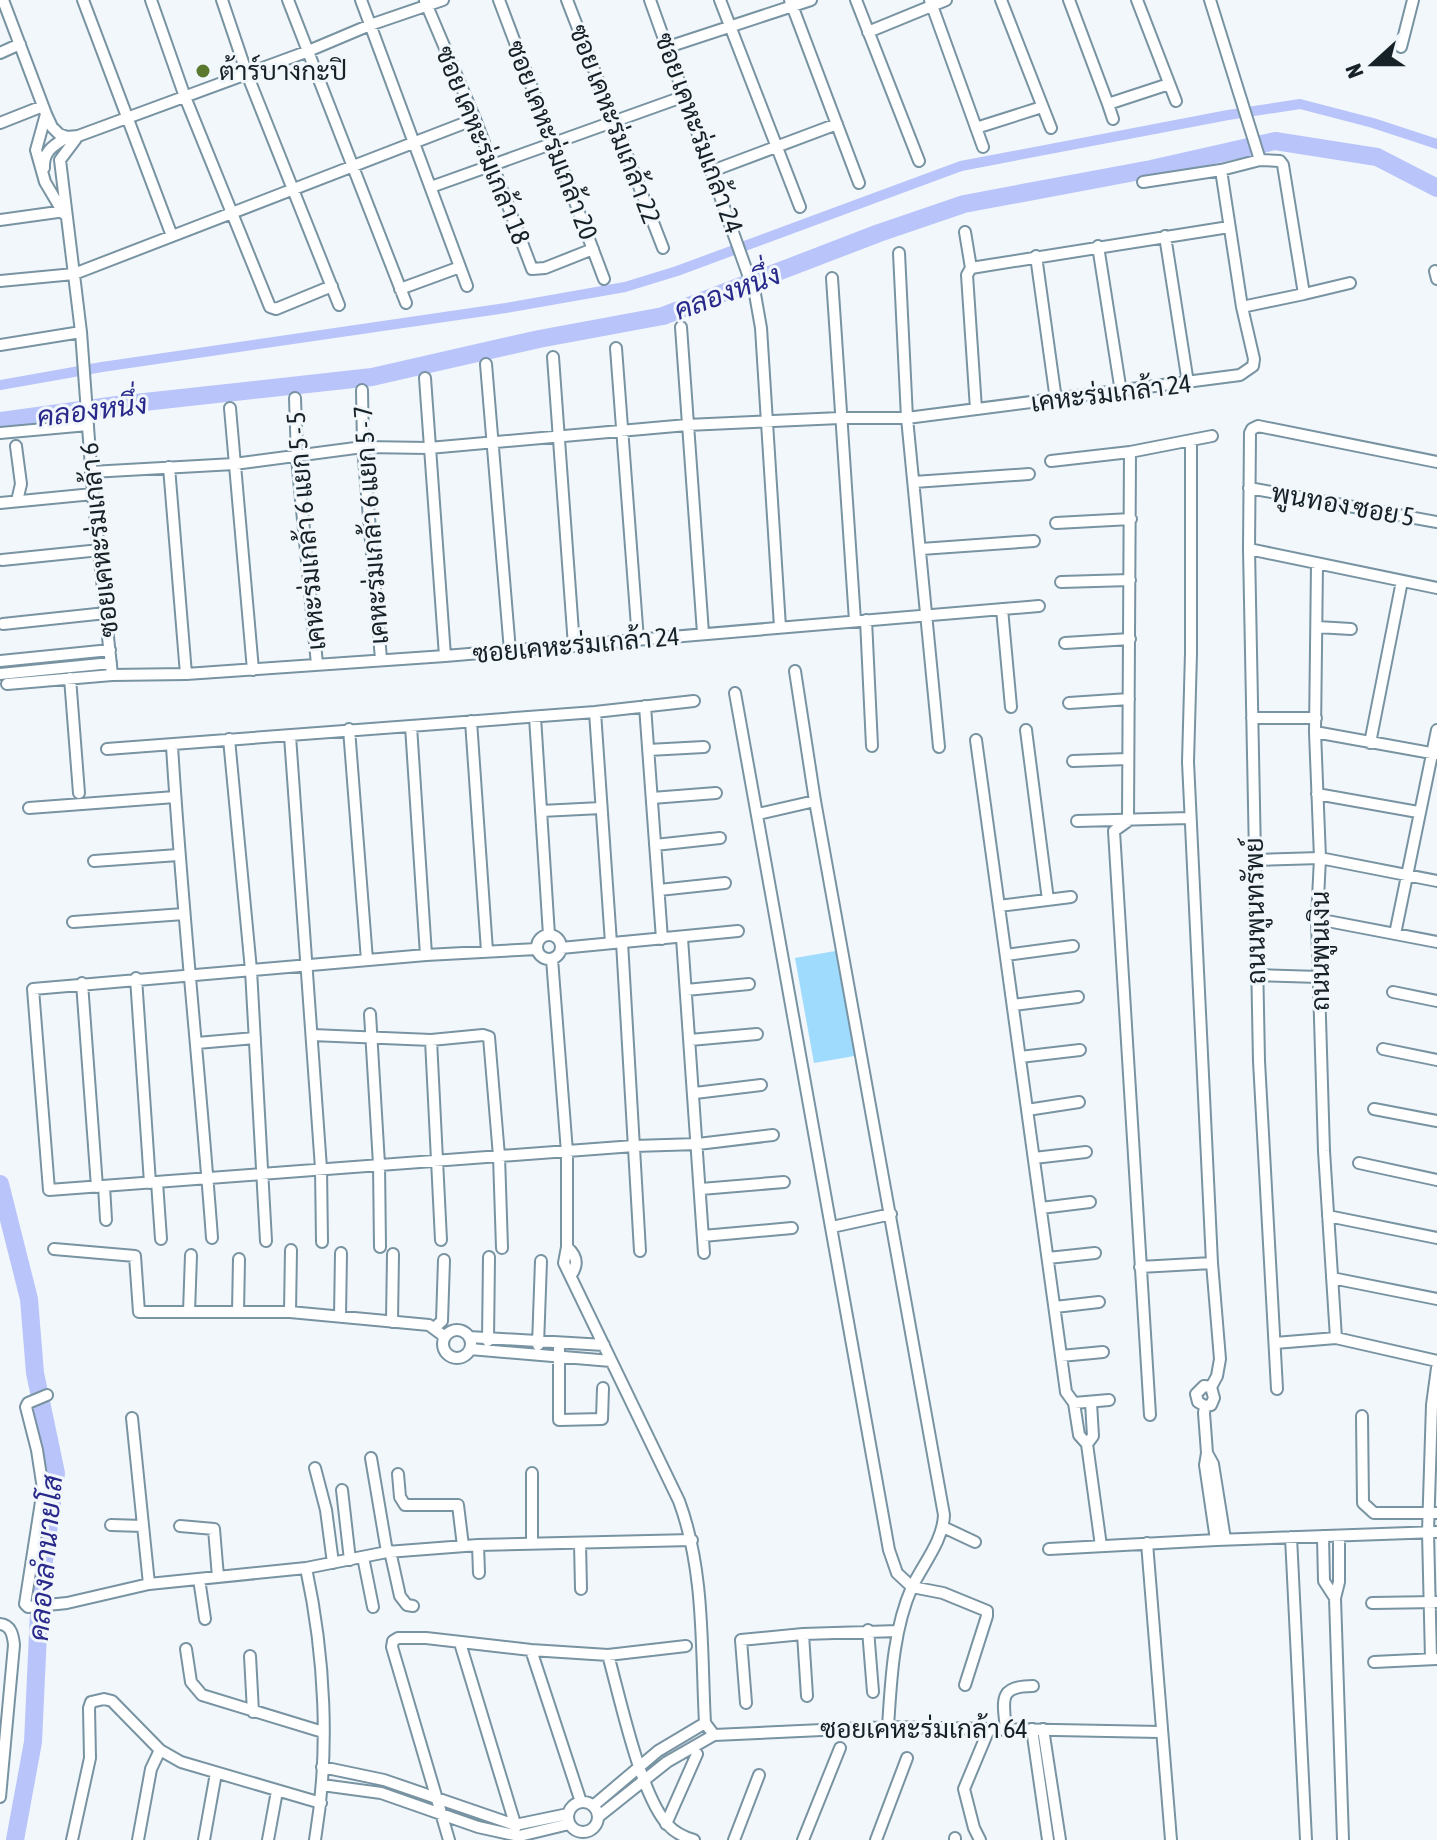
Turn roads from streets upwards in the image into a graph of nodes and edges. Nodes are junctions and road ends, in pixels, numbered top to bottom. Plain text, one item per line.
1 (3, 0) edge
2 (83, 0) edge
3 (151, 0) edge
4 (222, 0) edge
5 (288, 0) edge
6 (361, 0) edge
7 (443, 0) edge
8 (499, 0) edge
9 (567, 0) edge
10 (650, 0) edge
11 (720, 0) edge
12 (811, 0) edge
13 (856, 0) edge
14 (946, 0) edge
15 (1001, 0) edge
16 (1069, 0) edge
17 (1137, 0) edge
18 (1210, 0) edge
19 (1413, 0) edge
20 (426, 3) edge
21 (791, 3) edge
22 (931, 3) edge
23 (370, 25) junction
24 (729, 26) junction
25 (868, 32) junction
26 (20, 44) junction
27 (668, 47) junction
28 (1401, 47) dead end
29 (306, 52) junction
30 (0, 53) edge
31 (247, 74) junction
32 (1169, 84) junction
33 (685, 96) junction
34 (185, 97) junction
35 (1176, 101) dead end
36 (1108, 104) junction
37 (1042, 107) junction
38 (45, 110) junction
39 (128, 118) junction
40 (475, 119) junction
41 (1113, 119) dead end
42 (615, 121) junction
43 (0, 123) edge
44 (837, 124) junction
45 (976, 128) junction
46 (1051, 128) dead end
47 (72, 136) junction
48 (415, 142) junction
49 (554, 144) junction
50 (776, 146) junction
51 (983, 147) dead end
52 (1260, 159) junction
53 (919, 161) dead end
54 (354, 166) junction
55 (493, 166) junction
56 (1221, 170) junction
57 (712, 171) junction
58 (45, 182) junction
59 (1143, 182) dead end
60 (859, 183) dead end
61 (431, 187) junction
62 (294, 189) junction
63 (800, 207) dead end
64 (64, 212) junction
65 (233, 212) junction
66 (0, 220) edge
67 (1229, 227) junction
68 (965, 232) dead end
69 (172, 236) junction
70 (1165, 236) junction
71 (1098, 246) junction
72 (663, 248) dead end
73 (593, 249) junction
74 (899, 253) dead end
75 (1036, 256) junction
76 (460, 267) junction
77 (971, 268) junction
78 (74, 274) junction
79 (832, 278) dead end
80 (604, 279) dead end
81 (0, 281) edge
82 (1350, 283) dead end
83 (332, 286) junction
84 (467, 286) dead end
85 (400, 289) junction
86 (1304, 294) junction
87 (406, 303) dead end
88 (339, 305) dead end
89 (1242, 307) junction
90 (681, 327) dead end
91 (81, 332) junction
92 (0, 345) edge
93 (616, 348) dead end
94 (553, 357) dead end
95 (486, 364) dead end
96 (425, 378) dead end
97 (1188, 383) junction
98 (362, 390) dead end
99 (1121, 392) junction
100 (295, 398) dead end
101 (1056, 400) junction
102 (230, 408) dead end
103 (976, 409) junction
104 (840, 418) junction
105 (907, 418) junction
106 (87, 422) junction
107 (767, 422) junction
108 (687, 425) junction
109 (622, 430) junction
110 (0, 433) edge
111 (558, 436) junction
112 (1212, 436) dead end
113 (493, 440) junction
114 (1191, 441) junction
115 (16, 446) dead end
116 (363, 447) junction
117 (429, 448) junction
118 (1130, 452) junction
119 (297, 458) junction
120 (1051, 461) dead end
121 (1437, 462) edge
122 (234, 464) junction
123 (169, 467) junction
124 (91, 472) junction
125 (1029, 474) dead end
126 (914, 482) junction
127 (1249, 488) junction
128 (93, 494) junction
129 (17, 501) junction
130 (0, 503) edge
131 (1131, 519) junction
132 (1437, 522) edge
133 (1056, 523) dead end
134 (1034, 541) dead end
135 (921, 549) junction
136 (1249, 549) junction
137 (100, 550) junction
138 (2, 560) dead end
139 (1317, 564) junction
140 (1130, 580) junction
141 (1402, 581) junction
142 (1061, 582) dead end
143 (1437, 588) edge
144 (1039, 606) dead end
145 (1002, 609) junction
146 (106, 613) junction
147 (927, 617) junction
148 (860, 621) junction
149 (3, 624) dead end
150 (780, 627) junction
151 (1317, 627) junction
152 (1351, 629) dead end
153 (703, 633) junction
154 (1130, 639) junction
155 (638, 640) junction
156 (1065, 643) dead end
157 (574, 646) junction
158 (110, 650) junction
159 (510, 651) junction
160 (445, 656) junction
161 (381, 659) junction
162 (0, 661) edge
163 (317, 664) junction
164 (112, 669) junction
165 (253, 670) junction
166 (795, 671) dead end
167 (0, 674) edge
168 (186, 674) junction
169 (70, 678) junction
170 (7, 684) dead end
171 (735, 693) dead end
172 (1129, 699) junction
173 (694, 701) dead end
174 (1069, 703) dead end
175 (645, 706) junction
176 (1011, 707) dead end
177 (595, 712) junction
178 (535, 717) junction
179 (1252, 718) junction
180 (1316, 718) junction
181 (471, 721) junction
182 (411, 726) junction
183 (349, 729) junction
184 (1026, 730) dead end
185 (1437, 730) edge
186 (1315, 732) junction
187 (290, 736) junction
188 (229, 739) junction
189 (976, 740) dead end
190 (1370, 743) junction
191 (172, 746) junction
192 (872, 746) dead end
193 (704, 747) dead end
194 (939, 747) dead end
195 (107, 749) dead end
196 (648, 750) junction
197 (1435, 754) edge
198 (1127, 759) junction
199 (1073, 761) dead end
200 (79, 793) dead end
201 (716, 793) dead end
202 (1317, 794) junction
203 (175, 797) junction
204 (652, 798) junction
205 (815, 801) junction
206 (29, 808) dead end
207 (601, 808) junction
208 (541, 811) junction
209 (1418, 812) junction
210 (758, 814) junction
211 (1190, 818) junction
212 (1077, 821) dead end
213 (1128, 821) junction
214 (720, 838) dead end
215 (655, 845) junction
216 (178, 855) junction
217 (1320, 858) junction
218 (1254, 860) junction
219 (94, 861) dead end
220 (1406, 874) junction
221 (1437, 881) edge
222 (725, 883) dead end
223 (659, 890) junction
224 (1071, 897) dead end
225 (1048, 900) junction
226 (999, 906) junction
227 (184, 914) junction
228 (1317, 919) junction
229 (73, 922) dead end
230 (738, 931) dead end
231 (1395, 934) junction
232 (549, 935) junction
233 (682, 938) junction
234 (662, 939) junction
235 (1437, 942) edge
236 (616, 943) junction
237 (1073, 946) dead end
238 (561, 948) junction
239 (537, 949) junction
240 (487, 951) junction
241 (426, 955) junction
242 (1006, 955) junction
243 (552, 959) junction
244 (367, 960) junction
245 (307, 965) junction
246 (251, 970) junction
247 (191, 974) junction
248 (1257, 975) junction
249 (1319, 977) junction
250 (136, 978) junction
251 (82, 983) junction
252 (749, 984) dead end
253 (686, 990) junction
254 (1393, 992) dead end
255 (1078, 997) dead end
256 (1437, 1001) edge
257 (1013, 1005) junction
258 (370, 1014) dead end
259 (757, 1034) dead end
260 (312, 1035) junction
261 (371, 1037) junction
262 (255, 1038) junction
263 (431, 1040) junction
264 (690, 1040) junction
265 (197, 1043) junction
266 (1383, 1049) dead end
267 (1080, 1050) dead end
268 (1020, 1057) junction
269 (1437, 1060) edge
270 (761, 1085) dead end
271 (695, 1093) junction
272 (1079, 1102) dead end
273 (1374, 1109) dead end
274 (1027, 1110) junction
275 (1437, 1121) edge
276 (773, 1135) dead end
277 (698, 1144) junction
278 (634, 1146) junction
279 (567, 1152) junction
280 (1086, 1152) dead end
281 (499, 1156) junction
282 (1034, 1158) junction
283 (438, 1160) junction
284 (1359, 1163) dead end
285 (379, 1164) junction
286 (321, 1168) junction
287 (262, 1173) junction
288 (208, 1178) junction
289 (1437, 1180) edge
290 (154, 1182) junction
291 (784, 1182) dead end
292 (100, 1186) junction
293 (701, 1189) junction
294 (1090, 1202) dead end
295 (1041, 1208) junction
296 (891, 1214) junction
297 (1328, 1216) junction
298 (106, 1220) dead end
299 (832, 1227) junction
300 (792, 1228) dead end
301 (703, 1236) junction
302 (212, 1238) dead end
303 (1437, 1238) edge
304 (161, 1239) dead end
305 (441, 1240) dead end
306 (266, 1241) dead end
307 (322, 1242) dead end
308 (380, 1247) dead end
309 (567, 1247) junction
310 (502, 1248) dead end
311 (54, 1249) dead end
312 (291, 1250) dead end
313 (640, 1251) dead end
314 (341, 1253) dead end
315 (704, 1253) dead end
316 (1095, 1253) dead end
317 (393, 1254) dead end
318 (191, 1255) dead end
319 (489, 1257) dead end
320 (1048, 1258) junction
321 (239, 1259) dead end
322 (444, 1260) dead end
323 (541, 1261) dead end
324 (1212, 1263) junction
325 (1140, 1267) junction
326 (571, 1275) junction
327 (1332, 1278) junction
328 (1437, 1299) edge
329 (1099, 1302) dead end
330 (1055, 1307) junction
331 (189, 1312) junction
332 (238, 1312) junction
333 (291, 1312) junction
334 (340, 1317) junction
335 (392, 1322) junction
336 (434, 1328) junction
337 (445, 1337) junction
338 (469, 1337) junction
339 (488, 1338) junction
340 (1336, 1338) junction
341 (538, 1341) junction
342 (559, 1343) junction
343 (1275, 1343) junction
344 (604, 1345) junction
345 (470, 1349) junction
346 (487, 1351) junction
347 (1103, 1352) dead end
348 (538, 1355) junction
349 (1061, 1356) junction
350 (559, 1357) junction
351 (611, 1361) junction
352 (1437, 1361) edge
353 (1437, 1368) edge
354 (603, 1388) dead end
355 (1277, 1389) dead end
356 (46, 1396) dead end
357 (1109, 1400) dead end
358 (1074, 1403) junction
359 (1091, 1403) junction
360 (1150, 1415) dead end
361 (1362, 1416) dead end
362 (132, 1418) dead end
363 (1087, 1444) junction
364 (371, 1458) dead end
365 (315, 1468) dead end
366 (532, 1473) dead end
367 (398, 1474) dead end
368 (342, 1490) dead end
369 (1433, 1513) edge
370 (111, 1525) dead end
371 (143, 1526) junction
372 (180, 1526) dead end
373 (943, 1527) junction
374 (1433, 1532) edge
375 (1323, 1536) junction
376 (1339, 1536) junction
377 (1291, 1537) junction
378 (692, 1540) junction
379 (1221, 1540) junction
380 (975, 1542) dead end
381 (580, 1543) junction
382 (1147, 1543) junction
383 (532, 1544) junction
384 (478, 1545) junction
385 (463, 1546) junction
386 (1101, 1546) junction
387 (1049, 1549) dead end
388 (388, 1552) junction
389 (363, 1557) junction
390 (350, 1560) junction
391 (333, 1563) junction
392 (306, 1568) junction
393 (479, 1573) dead end
394 (218, 1577) junction
395 (199, 1579) junction
396 (149, 1584) junction
397 (912, 1587) junction
398 (581, 1589) dead end
399 (1335, 1598) junction
400 (1434, 1602) edge
401 (1372, 1603) dead end
402 (413, 1606) dead end
403 (373, 1607) dead end
404 (205, 1619) dead end
405 (0, 1624) edge
406 (868, 1630) junction
407 (898, 1631) junction
408 (803, 1634) junction
409 (460, 1643) junction
410 (686, 1646) dead end
411 (186, 1649) dead end
412 (531, 1650) junction
413 (608, 1655) junction
414 (250, 1656) dead end
415 (1434, 1659) edge
416 (1374, 1662) dead end
417 (965, 1685) dead end
418 (1033, 1686) dead end
419 (873, 1692) dead end
420 (807, 1696) dead end
421 (746, 1703) dead end
422 (253, 1712) junction
423 (705, 1723) junction
424 (888, 1727) junction
425 (989, 1729) junction
426 (1006, 1729) junction
427 (1038, 1729) junction
428 (323, 1732) junction
429 (1160, 1732) junction
430 (714, 1735) junction
431 (840, 1748) dead end
432 (160, 1750) junction
433 (697, 1754) dead end
434 (907, 1758) dead end
435 (1043, 1764) junction
436 (639, 1766) junction
437 (322, 1767) junction
438 (216, 1773) junction
439 (759, 1775) dead end
440 (645, 1779) junction
441 (322, 1785) junction
442 (277, 1791) junction
443 (435, 1796) junction
444 (0, 1797) edge
445 (581, 1802) junction
446 (321, 1803) junction
447 (593, 1806) junction
448 (440, 1813) junction
449 (598, 1817) junction
450 (568, 1819) junction
451 (666, 1824) junction
452 (515, 1825) junction
453 (589, 1836) edge
454 (519, 1838) edge
455 (72, 1840) edge
456 (138, 1840) edge
457 (204, 1840) edge
458 (268, 1840) edge
459 (315, 1840) edge
460 (449, 1840) edge
461 (694, 1840) edge
462 (734, 1840) edge
463 (803, 1840) edge
464 (876, 1840) edge
465 (980, 1840) edge
466 (1048, 1840) edge
467 (1060, 1840) edge
468 (1171, 1840) edge
469 (1306, 1840) edge
470 (1343, 1840) edge

1 - 26 street
2 - 39 street
3 - 34 street
4 - 31 street
5 - 29 street
6 - 23 street
7 - 20 street
8 - 49 street, ซอย เคหะร่มเกล้า 20
9 - 42 street, ซอย เคหะร่มเกล้า 22
10 - 27 street, ซอย เคหะร่มเกล้า 24
11 - 24 street
12 - 21 street
13 - 25 street
14 - 22 street
15 - 37 street
16 - 36 street
17 - 32 street
18 - 52 street
19 - 28 street
20 - 23 street
20 - 40 street, ซอย เคหะร่มเกล้า 18
21 - 24 street
21 - 44 street
22 - 25 street
22 - 45 street
23 - 29 street
23 - 48 street
24 - 27 street
24 - 50 street
25 - 53 street
26 - 30 street
26 - 38 street
27 - 33 street, ซอย เคหะร่มเกล้า 24
29 - 31 street
29 - 54 street
31 - 34 street
31 - 62 street
32 - 35 street
32 - 36 street
33 - 42 street
33 - 57 street, ซอย เคหะร่มเกล้า 24
34 - 39 street
34 - 65 street
36 - 41 street
37 - 45 street
37 - 46 street
38 - 43 street
38 - 47 street
38 - 58 street, ซอยเคหะร่มเกล้า 6
39 - 47 street
39 - 69 street
40 - 48 street
40 - 55 street, ซอย เคหะร่มเกล้า 18
42 - 49 street
42 - 72 street, ซอย เคหะร่มเกล้า 22
44 - 50 street
44 - 60 street
45 - 51 street
47 - 58 street
47 - 64 street, ซอยเคหะร่มเกล้า 6
48 - 54 street
48 - 61 street
49 - 55 street
49 - 73 street, ซอย เคหะร่มเกล้า 20
50 - 57 street
50 - 63 street
52 - 56 street
52 - 86 street
54 - 62 street
54 - 85 street
55 - 61 street
55 - 73 street, ซอย เคหะร่มเกล้า 18
56 - 59 street
56 - 67 street, เคหะร่มเกล้า 24
57 - 107 street, ซอย เคหะร่มเกล้า 24
58 - 64 street, ซอยเคหะร่มเกล้า 6
61 - 76 street
62 - 65 street
62 - 83 street
64 - 66 street
64 - 78 street, ซอยเคหะร่มเกล้า 6
65 - 69 street
65 - 83 street
67 - 70 street
67 - 89 street, เคหะร่มเกล้า 24
68 - 77 street
69 - 78 street
70 - 71 street
70 - 97 street
71 - 75 street
71 - 99 street
73 - 80 street, ซอย เคหะร่มเกล้า 20
74 - 105 street
75 - 77 street
75 - 101 street
76 - 84 street
76 - 85 street
77 - 103 street
78 - 81 street
78 - 91 street, ซอยเคหะร่มเกล้า 6
79 - 104 street
82 - 86 street
83 - 88 street
85 - 87 street
86 - 89 street
89 - 97 street, เคหะร่มเกล้า 24
90 - 108 street
91 - 92 street
91 - 106 street, ซอยเคหะร่มเกล้า 6
93 - 109 street
94 - 111 street
95 - 113 street
96 - 117 street
97 - 99 street, เคหะร่มเกล้า 24
98 - 116 street, เคหะร่มเกล้า 6 แยก 5 - 7
99 - 101 street, เคหะร่มเกล้า 24
100 - 119 street, เคหะร่มเกล้า 6 แยก 5 - 5
101 - 103 street, เคหะร่มเกล้า 24
102 - 122 street
103 - 105 street, เคหะร่มเกล้า 24
104 - 105 street, เคหะร่มเกล้า 24
104 - 107 street, เคหะร่มเกล้า 24
104 - 148 street
105 - 126 street
106 - 110 street
106 - 124 street, ซอยเคหะร่มเกล้า 6
107 - 108 street, เคหะร่มเกล้า 24
107 - 150 street, ซอย เคหะร่มเกล้า 24
108 - 109 street, เคหะร่มเกล้า 24
108 - 153 street
109 - 111 street, เคหะร่มเกล้า 24
109 - 155 street
111 - 113 street, เคหะร่มเกล้า 24
111 - 157 street
112 - 114 street
113 - 117 street, เคหะร่มเกล้า 24
113 - 159 street
114 - 118 street
114 - 211 street
115 - 129 street
116 - 117 street, เคหะร่มเกล้า 24
116 - 119 street, เคหะร่มเกล้า 24
116 - 161 street, เคหะร่มเกล้า 6 แยก 5 - 7
117 - 160 street
118 - 120 street
118 - 131 street
119 - 122 street, เคหะร่มเกล้า 24
119 - 163 street, เคหะร่มเกล้า 6 แยก 5 - 5
121 - 127 street, ถนนพูนทรัพย์
122 - 123 street, เคหะร่มเกล้า 24
122 - 165 street
123 - 124 street, เคหะร่มเกล้า 24
123 - 168 street
124 - 128 street, ซอยเคหะร่มเกล้า 6
125 - 126 street
126 - 135 street
127 - 132 street, พูนทอง ซอย 5
127 - 136 street, ถนนพูนทรัพย์
128 - 129 street
128 - 137 street, ซอยเคหะร่มเกล้า 6
129 - 130 street
131 - 133 street
131 - 140 street
134 - 135 street
135 - 147 street
136 - 139 street
136 - 179 street, ถนนพูนทรัพย์
137 - 138 street
137 - 146 street, ซอยเคหะร่มเกล้า 6
139 - 141 street
139 - 151 street, ถนนพูนเงิน
140 - 142 street
140 - 154 street
141 - 143 street
141 - 190 street
144 - 145 street, ซอยเคหะร่มเกล้า 24
145 - 147 street, ซอยเคหะร่มเกล้า 24
145 - 176 street
146 - 149 street
146 - 158 street, ซอยเคหะร่มเกล้า 6
147 - 148 street, ซอยเคหะร่มเกล้า 24
147 - 194 street
148 - 150 street, ซอยเคหะร่มเกล้า 24
148 - 192 street
150 - 153 street, ซอยเคหะร่มเกล้า 24
151 - 152 street
151 - 180 street, ถนนพูนเงิน
153 - 155 street, ซอยเคหะร่มเกล้า 24
154 - 156 street
154 - 172 street
155 - 157 street, ซอยเคหะร่มเกล้า 24
157 - 159 street, ซอยเคหะร่มเกล้า 24
158 - 162 street
158 - 164 street, ซอยเคหะร่มเกล้า 6
159 - 160 street, ซอยเคหะร่มเกล้า 24
160 - 161 street, ซอยเคหะร่มเกล้า 24
161 - 163 street, ซอยเคหะร่มเกล้า 24
163 - 165 street, ซอยเคหะร่มเกล้า 24
164 - 167 street
164 - 168 street, ซอยเคหะร่มเกล้า 24
164 - 169 street
165 - 168 street, ซอยเคหะร่มเกล้า 24
166 - 205 street
169 - 170 street
169 - 200 street
171 - 210 street
172 - 174 street
172 - 198 street
173 - 175 street
175 - 177 street
175 - 196 street
177 - 178 street
177 - 207 street
178 - 181 street
178 - 208 street
179 - 180 street
179 - 218 street, ถนนพูนทรัพย์
180 - 186 street, ถนนพูนเงิน
181 - 182 street
181 - 240 street
182 - 183 street
182 - 241 street
183 - 187 street
183 - 244 street
184 - 225 street
185 - 197 street
186 - 190 street
186 - 202 street, ถนนพูนเงิน
187 - 188 street
187 - 245 street
188 - 191 street
188 - 246 street
189 - 226 street
190 - 197 street
191 - 195 street
191 - 203 street
193 - 196 street
196 - 204 street
197 - 209 street
198 - 199 street
198 - 213 street
201 - 204 street
202 - 209 street
202 - 217 street, ถนนพูนเงิน
203 - 206 street
203 - 216 street
204 - 215 street
205 - 210 street
205 - 296 street
207 - 208 street
207 - 236 street
208 - 232 street
209 - 220 street
210 - 299 street
211 - 213 street
211 - 324 street
212 - 213 street
213 - 325 street
214 - 215 street
215 - 223 street
216 - 219 street
216 - 227 street
217 - 218 street
217 - 220 street
217 - 228 street, ถนนพูนเงิน
218 - 248 street, ถนนพูนทรัพย์
220 - 221 street
220 - 231 street
222 - 223 street
223 - 234 street
224 - 225 street
225 - 226 street
226 - 242 street
227 - 229 street
227 - 247 street
228 - 231 street
228 - 249 street, ถนนพูนเงิน
230 - 233 street
231 - 235 street
232 - 238 street
232 - 239 street
233 - 234 street
233 - 253 street
234 - 236 street
236 - 238 street
236 - 278 street
237 - 242 street
238 - 243 street
239 - 240 street
239 - 243 street
240 - 241 street
241 - 244 street
242 - 257 street
243 - 279 street
244 - 245 street
245 - 246 street
245 - 260 street
246 - 247 street
246 - 262 street
247 - 250 street
247 - 265 street
248 - 249 street
248 - 343 street, ถนนพูนทรัพย์
249 - 297 street, ถนนพูนเงิน
250 - 251 street
250 - 290 street
251 - 292 street
251 - 292 street
252 - 253 street
253 - 264 street
254 - 256 street
255 - 257 street
257 - 268 street
258 - 261 street
259 - 264 street
260 - 261 street
260 - 286 street
261 - 263 street
261 - 285 street
262 - 265 street
262 - 287 street
263 - 281 street
263 - 283 street
264 - 271 street
265 - 288 street
266 - 269 street
267 - 268 street
268 - 274 street
270 - 271 street
271 - 277 street
272 - 274 street
273 - 275 street
274 - 282 street
276 - 277 street
277 - 278 street
277 - 293 street
278 - 279 street
278 - 313 street
279 - 281 street
279 - 309 street
280 - 282 street
281 - 283 street
281 - 310 street
282 - 295 street
283 - 285 street
283 - 305 street
284 - 289 street
285 - 286 street
285 - 308 street
286 - 287 street
286 - 307 street
287 - 288 street
287 - 306 street
288 - 290 street
288 - 302 street
290 - 292 street
290 - 304 street
291 - 293 street
292 - 298 street
293 - 301 street
294 - 295 street
295 - 320 street
296 - 299 street
296 - 373 street
297 - 303 street
297 - 327 street, ถนนพูนเงิน
299 - 397 street
300 - 301 street
301 - 315 street
309 - 326 street
309 - 326 street
311 - 331 street
312 - 333 street
314 - 334 street
316 - 320 street
317 - 335 street
318 - 331 street
319 - 339 street
320 - 330 street
321 - 332 street
322 - 336 street
323 - 341 street
324 - 325 street
324 - 379 street
325 - 360 street
326 - 344 street
327 - 328 street
327 - 340 street, ถนนพูนเงิน
329 - 330 street
330 - 349 street
331 - 332 street
332 - 333 street
333 - 334 street
334 - 335 street
335 - 336 street
336 - 337 street
337 - 338 street
337 - 345 street
338 - 339 street
338 - 345 street
339 - 341 street
339 - 346 street
340 - 343 street
340 - 352 street
341 - 342 street
341 - 348 street
342 - 344 street
342 - 350 street
343 - 355 street, ถนนพูนทรัพย์
344 - 351 street
345 - 346 street
346 - 348 street
347 - 349 street
348 - 350 street
349 - 358 street
350 - 351 street
350 - 354 street
351 - 378 street
353 - 369 street
356 - 396 street
357 - 359 street
358 - 359 street
358 - 363 street
359 - 363 street
361 - 369 street
362 - 371 street
363 - 386 street
364 - 388 street
365 - 391 street
366 - 383 street
367 - 385 street
368 - 390 street
369 - 374 street
370 - 371 street
371 - 396 street
372 - 394 street
373 - 380 street
373 - 397 street
374 - 376 street
374 - 400 street
375 - 376 street
375 - 377 street
375 - 399 street
376 - 399 street
377 - 379 street
377 - 469 street
378 - 381 street
378 - 423 street
379 - 382 street
381 - 383 street
381 - 398 street
382 - 386 street
382 - 429 street
383 - 384 street
384 - 385 street
384 - 393 street
385 - 388 street
386 - 387 street
388 - 389 street
388 - 402 street
389 - 390 street
389 - 403 street
390 - 391 street
391 - 392 street
392 - 394 street
392 - 428 street
394 - 395 street
395 - 396 street
395 - 404 street
397 - 407 street
397 - 417 street
399 - 470 street
400 - 401 street
400 - 415 street
405 - 444 street
406 - 407 street
406 - 408 street
406 - 419 street
407 - 424 street
408 - 420 street
408 - 421 street
409 - 412 street
409 - 443 street
409 - 452 street
410 - 413 street
411 - 422 street
412 - 413 street
412 - 445 street
413 - 436 street
414 - 422 street
415 - 416 street
418 - 426 street
422 - 428 street
423 - 430 street
423 - 436 street
424 - 425 street, ซอยเคหะร่มเกล้า 64
424 - 430 street, ซอยเคหะร่มเกล้า 64
425 - 426 street, ซอยเคหะร่มเกล้า 64
425 - 465 street
426 - 427 street, ซอยเคหะร่มเกล้า 64
427 - 429 street, ซอยเคหะร่มเกล้า 64
427 - 435 street
428 - 437 street
429 - 468 street
430 - 440 street
431 - 463 street
432 - 438 street
432 - 455 street
432 - 456 street
433 - 451 street
434 - 464 street
435 - 466 street
435 - 467 street
436 - 440 street
436 - 447 street
437 - 441 street
437 - 443 street
438 - 442 street
438 - 457 street
439 - 462 street
440 - 449 street
440 - 451 street
441 - 446 street
441 - 448 street
442 - 446 street
442 - 458 street
443 - 448 street
443 - 452 street
445 - 447 street
445 - 450 street
446 - 459 street
447 - 449 street
448 - 454 street
448 - 460 street
449 - 453 street
450 - 452 street
450 - 453 street
450 - 454 street
451 - 461 street
452 - 454 street

